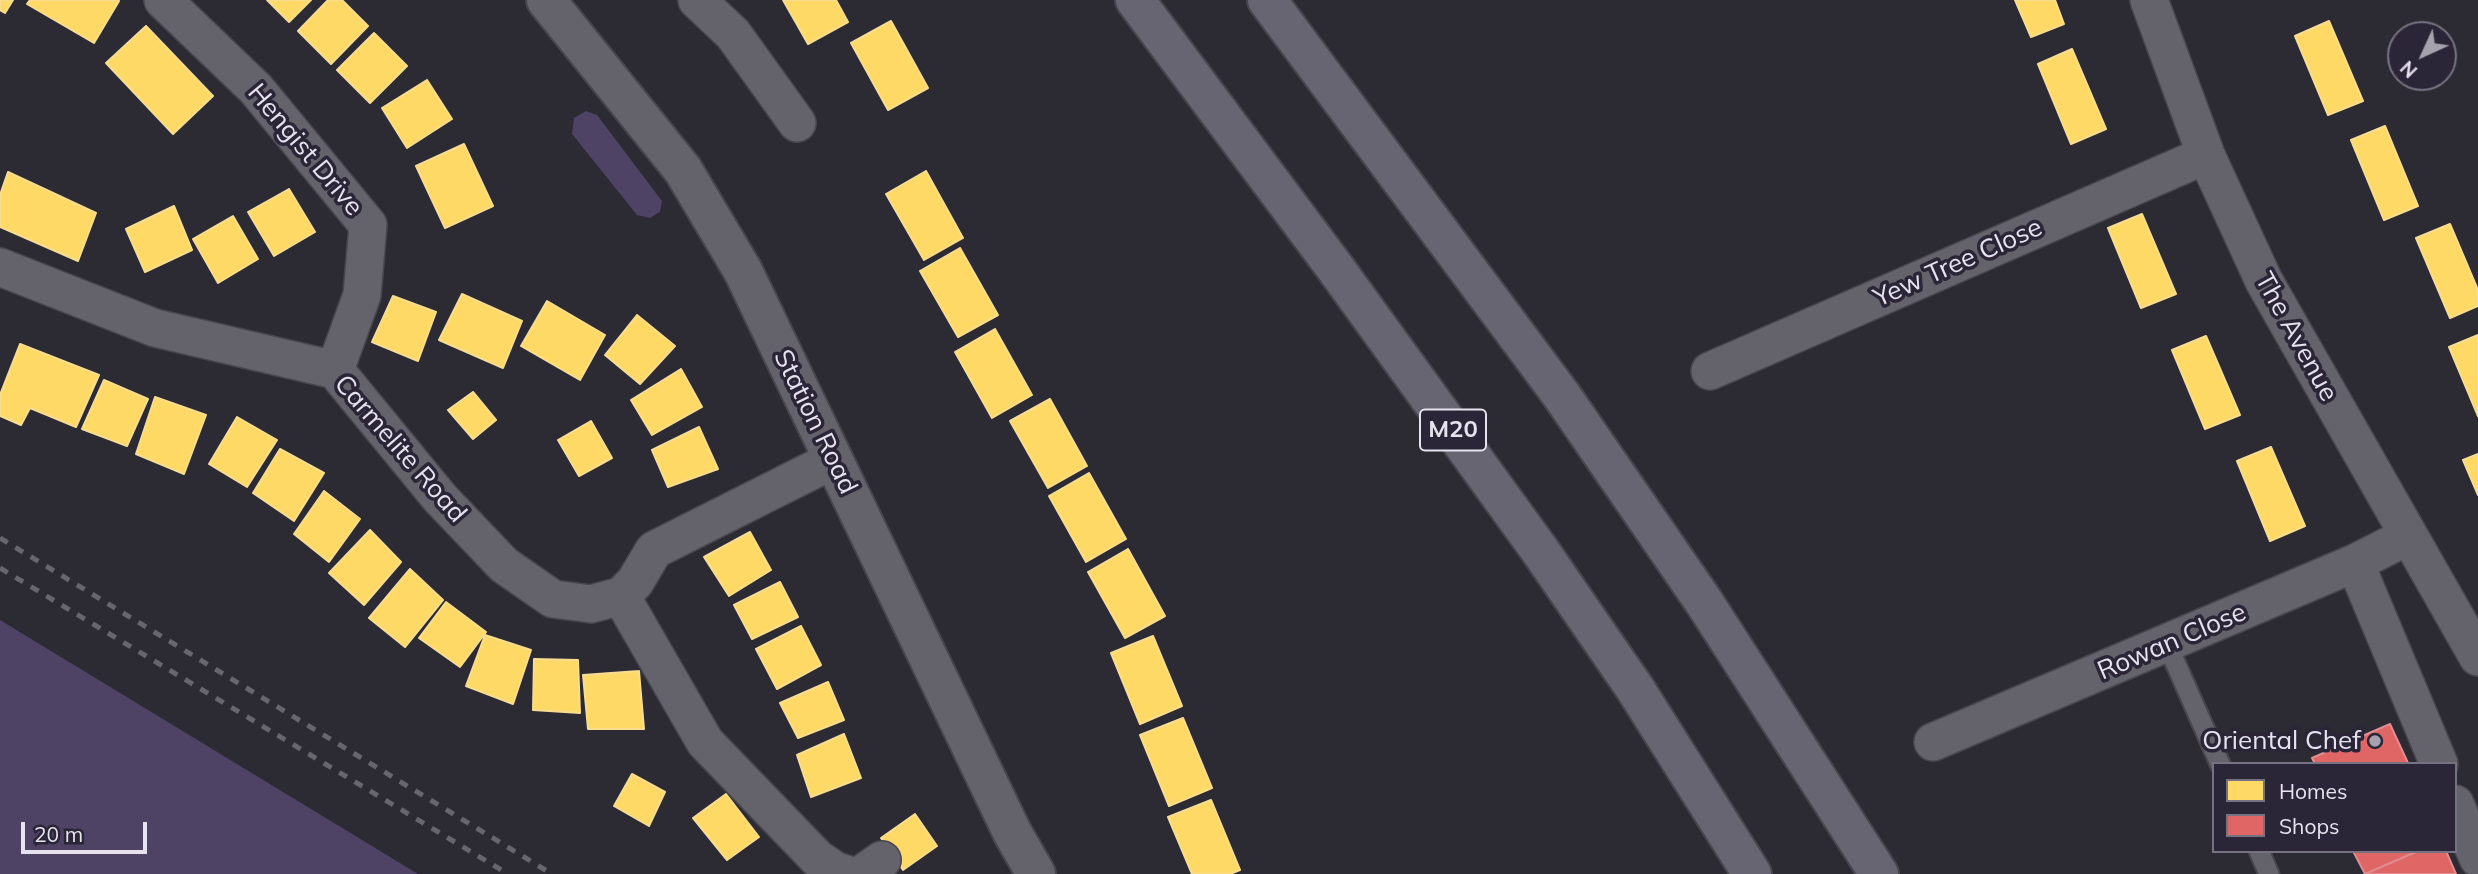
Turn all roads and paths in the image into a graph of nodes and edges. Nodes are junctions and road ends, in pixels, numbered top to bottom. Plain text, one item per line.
1 (163, 0) edge
2 (546, 0) edge
3 (697, 0) edge
4 (1135, 0) edge
5 (1267, 0) edge
6 (2149, 0) edge
7 (797, 123) dead end
8 (2206, 155) junction
9 (0, 267) edge
10 (335, 370) junction
11 (1710, 372) dead end
12 (833, 460) junction
13 (2408, 536) junction
14 (2355, 563) junction
15 (621, 596) junction
16 (2167, 645) junction
17 (2478, 657) edge
18 (1933, 742) dead end
19 (2219, 762) edge
20 (2437, 762) edge
21 (2457, 809) edge
22 (2260, 853) edge
23 (2478, 858) edge
24 (846, 874) edge
25 (1036, 874) edge
26 (1752, 874) edge
27 (1879, 874) edge
28 (2269, 874) edge

1 - 10 street, Hengist Drive
2 - 12 street, Station Road
3 - 7 street
4 - 26 highway, M20
5 - 27 highway
6 - 8 street, The Avenue
8 - 11 street, Yew Tree Close
8 - 13 street, The Avenue
9 - 10 street, Carmelite Road
10 - 15 street, Carmelite Road
12 - 15 street
12 - 25 street, Station Road
13 - 14 street, Rowan Close
13 - 17 street, The Avenue
14 - 16 street, Rowan Close
14 - 20 street
15 - 24 street
16 - 18 street, Rowan Close
16 - 19 lane
21 - 23 street
22 - 28 lane

